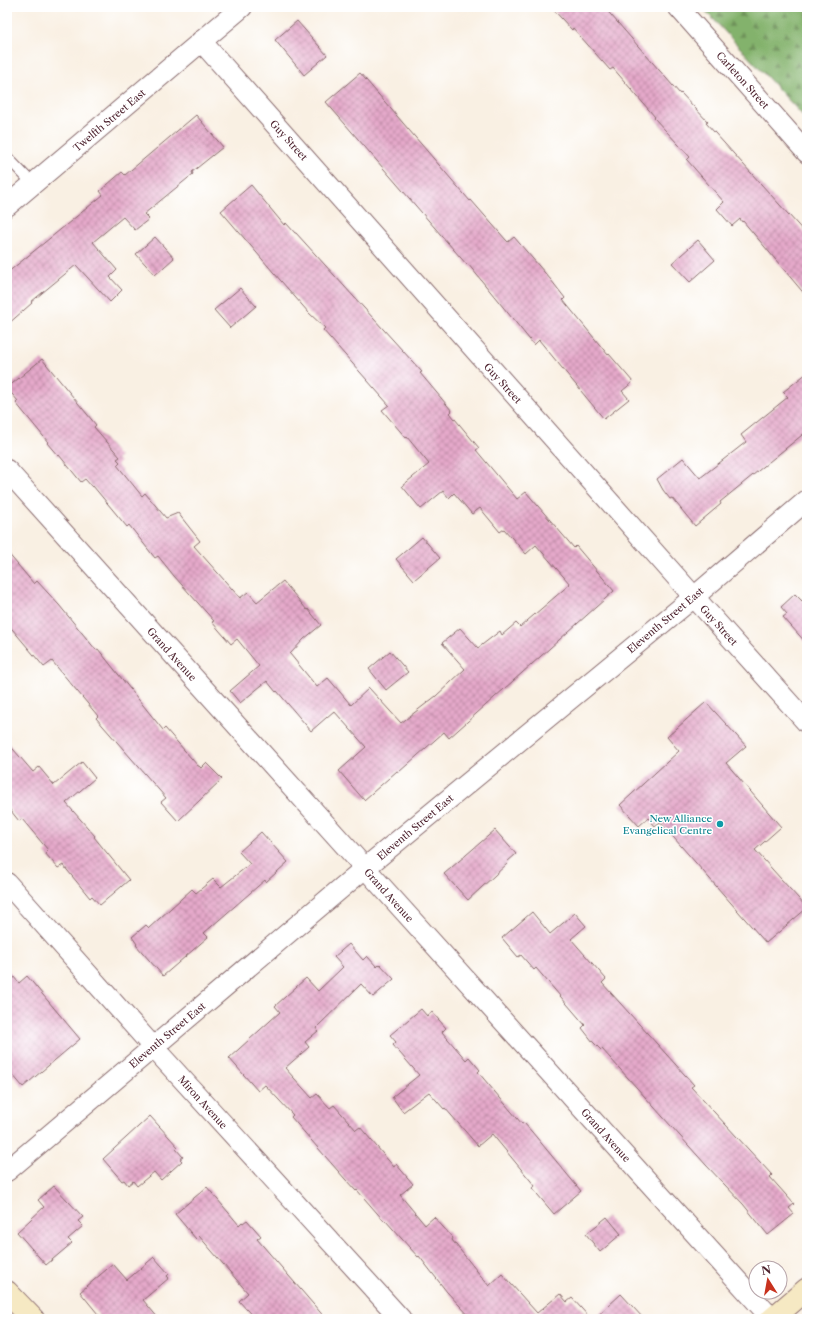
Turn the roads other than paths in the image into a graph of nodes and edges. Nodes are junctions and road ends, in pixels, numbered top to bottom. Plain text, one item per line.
1 (242, 7) edge
2 (678, 7) edge
3 (206, 38) junction
4 (807, 152) edge
5 (7, 157) edge
6 (33, 184) junction
7 (7, 206) edge
8 (7, 470) edge
9 (807, 500) edge
10 (694, 597) junction
11 (807, 723) edge
12 (364, 868) junction
13 (7, 883) edge
14 (153, 1047) junction
15 (7, 1171) edge
16 (807, 1289) edge
17 (7, 1292) edge
18 (32, 1319) edge
19 (400, 1319) edge
20 (772, 1319) edge

1 - 3 street
2 - 4 street, Carleton Street
3 - 6 street, Twelfth Street East
3 - 10 street, Guy Street
5 - 6 lane
6 - 7 street, Twelfth Street East
8 - 12 street, Grand Avenue
9 - 10 street, Eleventh Street East
10 - 11 street, Guy Street
10 - 12 street, Eleventh Street East
12 - 14 street, Eleventh Street East
12 - 20 street, Grand Avenue
13 - 14 street, Miron Avenue
14 - 15 street, Eleventh Street East
14 - 19 street, Miron Avenue
16 - 20 street
17 - 18 street

